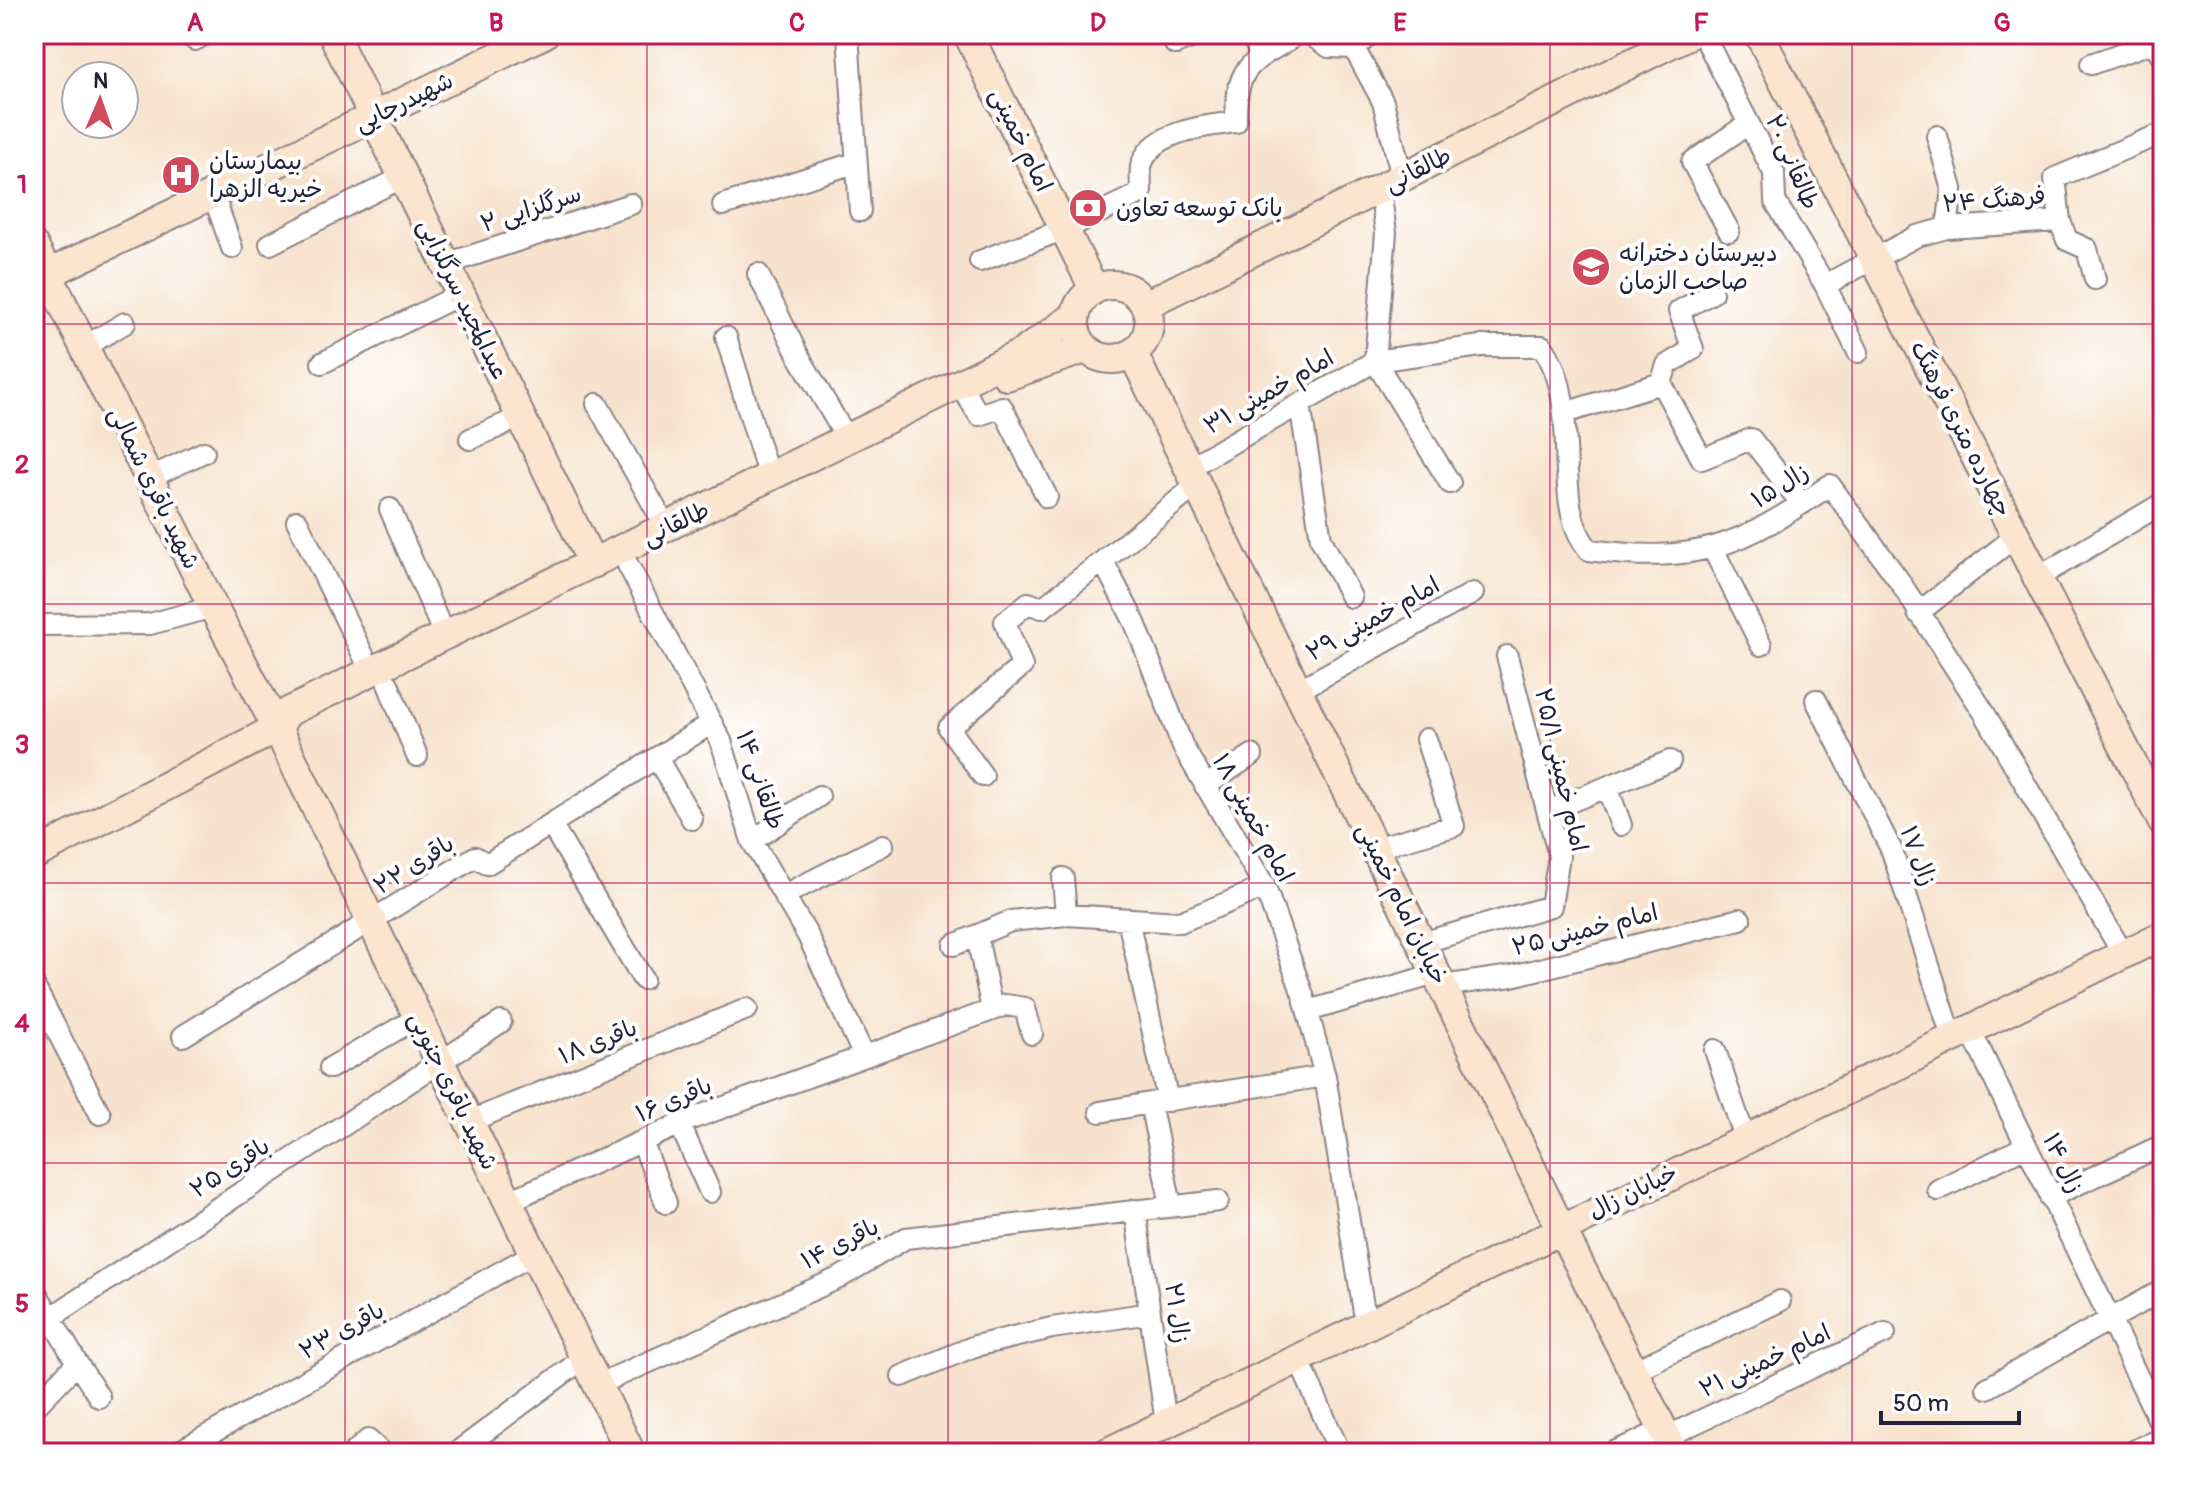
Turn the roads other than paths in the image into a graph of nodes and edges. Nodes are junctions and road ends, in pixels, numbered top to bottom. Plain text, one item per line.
1 (333, 34) edge
2 (544, 34) edge
3 (848, 34) edge
4 (968, 34) edge
5 (1200, 34) edge
6 (1251, 34) edge
7 (1298, 34) edge
8 (1309, 34) edge
9 (1371, 34) edge
10 (1690, 34) edge
11 (1703, 34) edge
12 (1759, 34) edge
13 (1175, 44) dead end
14 (2156, 45) edge
15 (1354, 48) junction
16 (1261, 57) junction
17 (2091, 64) dead end
18 (373, 117) junction
19 (1748, 124) junction
20 (2163, 133) edge
21 (1937, 136) dead end
22 (854, 163) junction
23 (403, 177) junction
24 (1391, 183) junction
25 (213, 194) junction
26 (631, 204) dead end
27 (723, 205) dead end
28 (860, 211) dead end
29 (2060, 221) junction
30 (1947, 228) junction
31 (1065, 229) junction
32 (1729, 231) dead end
33 (270, 244) dead end
34 (34, 246) edge
35 (232, 248) dead end
36 (1873, 257) junction
37 (980, 261) dead end
38 (446, 264) junction
39 (48, 274) junction
40 (758, 274) dead end
41 (2095, 279) dead end
42 (1825, 285) junction
43 (1094, 289) junction
44 (1712, 293) dead end
45 (461, 294) junction
46 (1145, 305) junction
47 (1075, 316) junction
48 (125, 323) dead end
49 (726, 337) dead end
50 (84, 347) junction
51 (1085, 349) junction
52 (1858, 352) dead end
53 (1133, 354) junction
54 (1375, 361) junction
55 (322, 363) dead end
56 (1661, 383) junction
57 (966, 394) junction
58 (597, 404) dead end
59 (1300, 404) junction
60 (1565, 413) junction
61 (521, 417) junction
62 (470, 439) dead end
63 (847, 439) junction
64 (204, 452) dead end
65 (1193, 476) junction
66 (769, 477) junction
67 (149, 478) junction
68 (1450, 483) dead end
69 (1047, 497) dead end
70 (2163, 503) edge
71 (1802, 504) junction
72 (390, 509) dead end
73 (297, 521) dead end
74 (667, 529) junction
75 (2016, 536) junction
76 (1713, 549) junction
77 (1103, 561) junction
78 (593, 564) junction
79 (628, 565) junction
80 (2037, 578) junction
81 (1473, 593) dead end
82 (1351, 597) dead end
83 (213, 607) junction
84 (1918, 613) junction
85 (42, 625) dead end
86 (445, 637) junction
87 (1761, 645) dead end
88 (1507, 656) dead end
89 (380, 678) junction
90 (1297, 691) junction
91 (1816, 700) dead end
92 (712, 723) junction
93 (277, 728) junction
94 (1426, 739) dead end
95 (1252, 755) dead end
96 (417, 756) dead end
97 (657, 758) junction
98 (1670, 761) dead end
99 (983, 776) dead end
100 (1205, 786) junction
101 (1607, 787) junction
102 (819, 796) dead end
103 (1548, 811) junction
104 (692, 819) dead end
105 (2163, 823) edge
106 (1621, 825) dead end
107 (552, 826) junction
108 (752, 841) junction
109 (38, 843) edge
110 (883, 845) dead end
111 (1375, 848) junction
112 (1063, 878) dead end
113 (1265, 887) junction
114 (784, 895) junction
115 (1066, 915) junction
116 (1128, 919) junction
117 (1740, 919) dead end
118 (371, 923) junction
119 (2163, 935) edge
120 (977, 936) junction
121 (1421, 943) junction
122 (954, 945) dead end
123 (2123, 954) junction
124 (643, 979) dead end
125 (1439, 980) junction
126 (34, 986) edge
127 (747, 1009) dead end
128 (992, 1010) junction
129 (1308, 1011) junction
130 (417, 1018) junction
131 (501, 1022) dead end
132 (1961, 1033) junction
133 (1032, 1034) dead end
134 (183, 1036) dead end
135 (1715, 1050) dead end
136 (864, 1056) junction
137 (439, 1063) junction
138 (330, 1068) dead end
139 (1325, 1076) junction
140 (1159, 1102) junction
141 (1100, 1112) dead end
142 (100, 1114) dead end
143 (468, 1122) junction
144 (680, 1125) junction
145 (1745, 1138) junction
146 (642, 1142) junction
147 (2163, 1145) edge
148 (2026, 1146) junction
149 (1938, 1190) dead end
150 (710, 1192) dead end
151 (2050, 1197) junction
152 (1218, 1201) dead end
153 (507, 1202) junction
154 (666, 1203) dead end
155 (1171, 1205) junction
156 (1135, 1210) junction
157 (1560, 1227) junction
158 (533, 1254) junction
159 (34, 1289) edge
160 (2163, 1290) edge
161 (1780, 1301) dead end
162 (1150, 1313) junction
163 (50, 1318) junction
164 (2108, 1319) junction
165 (1366, 1324) junction
166 (1885, 1333) dead end
167 (584, 1358) junction
168 (1298, 1358) junction
169 (77, 1363) junction
170 (1633, 1371) junction
171 (902, 1376) dead end
172 (597, 1385) junction
173 (1987, 1388) dead end
174 (99, 1397) dead end
175 (34, 1408) edge
176 (1166, 1423) junction
177 (2162, 1424) edge
178 (1664, 1443) edge
179 (176, 1453) edge
180 (353, 1453) edge
181 (382, 1453) edge
182 (456, 1453) edge
183 (631, 1453) edge
184 (1106, 1453) edge
185 (1340, 1453) edge
186 (1612, 1453) edge
187 (2130, 1453) edge

1 - 18 main road, عبدالمجید سرگلزایی
2 - 18 main road, شهیدرجایی
3 - 22 street
4 - 31 main road, امام خمینی
5 - 13 street
6 - 16 street
7 - 16 street
8 - 15 street
9 - 15 street
10 - 24 main road, طالقانی
11 - 19 street, طالقانی ۲۰
12 - 36 main road, چهارده متری فرهنگ
14 - 17 street
15 - 24 street
16 - 31 street
18 - 23 main road, عبدالمجید سرگلزایی
18 - 25 main road, شهیدرجایی
19 - 32 street
19 - 42 street, طالقانی ۲۰
20 - 29 street, فرهنگ ۲۴
21 - 30 street
22 - 27 street
22 - 28 street
23 - 33 street
23 - 38 main road, عبدالمجید سرگلزایی
24 - 46 main road, طالقانی
24 - 54 street
25 - 35 street
25 - 39 main road, شهیدرجایی
26 - 38 street, سرگلزایی ۲
29 - 30 street, فرهنگ ۲۴
29 - 41 street
30 - 36 street, فرهنگ ۲۴
31 - 37 street
31 - 43 main road, امام خمینی
34 - 39 main road, شهید باقری شمالی
36 - 42 street, فرهنگ ۲۴
36 - 75 main road, چهارده متری فرهنگ
38 - 45 main road, عبدالمجید سرگلزایی
39 - 50 main road, شهید باقری شمالی
40 - 63 street
42 - 52 street, طالقانی ۲۰
43 - 46 main road
43 - 47 main road
44 - 56 street
45 - 55 street
45 - 61 main road, عبدالمجید سرگلزایی
46 - 53 main road
47 - 51 main road
47 - 63 main road, طالقانی
48 - 50 street
49 - 66 street
50 - 67 main road, شهید باقری شمالی
51 - 53 main road
51 - 57 main road, طالقانی
53 - 65 main road, خیابان امام خمینی
54 - 59 street, امام خمینی ۳۱
54 - 60 street, زال ۱۵
54 - 68 street
56 - 60 street
56 - 71 street
57 - 69 street
57 - 79 main road, طالقانی
58 - 74 street
59 - 65 street, امام خمینی ۳۱
59 - 82 street
60 - 76 street, زال ۱۵
61 - 62 street
61 - 78 main road, عبدالمجید سرگلزایی
63 - 66 main road, طالقانی
64 - 67 street
65 - 77 street
65 - 90 main road, خیابان امام خمینی
66 - 74 main road, طالقانی
67 - 83 main road, شهید باقری شمالی
70 - 80 street
71 - 76 street, زال ۱۵
71 - 84 street, زال ۱۵
72 - 86 street
73 - 89 street
74 - 78 main road, طالقانی
75 - 80 main road, چهارده متری فرهنگ
75 - 84 street
76 - 87 street
77 - 99 street
77 - 100 street, امام خمینی ۱۸
78 - 86 main road, طالقانی
79 - 89 main road, طالقانی
79 - 92 street, طالقانی ۱۴
80 - 105 main road, چهارده متری فرهنگ
81 - 90 street, امام خمینی ۲۹
83 - 85 street
83 - 93 main road, شهید باقری شمالی
84 - 123 street, زال ۱۵
86 - 89 main road, طالقانی
88 - 103 street, امام خمینی ۲۵/۱
89 - 93 main road, طالقانی
89 - 96 street
90 - 111 main road, خیابان امام خمینی
91 - 132 street, زال ۱۷
92 - 97 street, باقری ۲۲
92 - 108 street, طالقانی ۱۴
93 - 109 main road, طالقانی
93 - 118 main road, شهید باقری جنوبی
94 - 111 street
95 - 100 street
97 - 104 street
97 - 107 street, باقری ۲۲
98 - 101 street
100 - 113 street, امام خمینی ۱۸
101 - 103 street
101 - 106 street
102 - 108 street
103 - 121 street, امام خمینی ۲۵/۱
107 - 118 street, باقری ۲۲
107 - 124 street
108 - 114 street, طالقانی ۱۴
110 - 114 street
111 - 121 main road, خیابان امام خمینی
112 - 115 street
113 - 116 street
113 - 129 street, امام خمینی ۱۸
114 - 136 street, طالقانی ۱۴
115 - 116 street
115 - 120 street
116 - 140 street
117 - 125 street, امام خمینی ۲۵
118 - 130 main road, شهید باقری جنوبی
118 - 134 street, باقری ۲۲
119 - 123 main road, خیابان زال
120 - 122 street
120 - 128 street
121 - 125 main road, خیابان امام خمینی
123 - 132 main road, خیابان زال
125 - 129 street, امام خمینی ۲۵
125 - 157 main road, خیابان امام خمینی
126 - 142 street
127 - 143 street, باقری ۱۸
128 - 133 street
128 - 136 street, باقری ۱۶
129 - 139 street, امام خمینی ۱۸
130 - 137 main road, شهید باقری جنوبی
130 - 138 street
131 - 137 street, باقری ۲۵
132 - 145 main road, خیابان زال
132 - 148 street, زال ۱۴
135 - 145 street
136 - 144 street, باقری ۱۶
137 - 143 main road, شهید باقری جنوبی
137 - 163 street, باقری ۲۵
139 - 140 street
139 - 165 street, امام خمینی ۱۸
140 - 141 street
140 - 155 street
143 - 153 main road, شهید باقری جنوبی
144 - 146 street, باقری ۱۶
144 - 150 street
145 - 157 main road, خیابان زال
146 - 153 street, باقری ۱۶
146 - 154 street
147 - 151 street
148 - 149 street
148 - 151 street, زال ۱۴
151 - 164 street, زال ۱۴
152 - 155 street, باقری ۱۴
153 - 158 main road, شهید باقری جنوبی
155 - 156 street, باقری ۱۴
156 - 162 street, زال ۲۱
156 - 172 street, باقری ۱۴
157 - 165 main road, خیابان زال
157 - 170 main road, خیابان امام خمینی
158 - 167 main road, شهید باقری جنوبی
158 - 179 street, باقری ۲۳
159 - 163 street
160 - 164 street
161 - 170 street
162 - 171 street
162 - 176 street, زال ۲۱
163 - 169 street
164 - 173 street
164 - 177 street, زال ۱۴
165 - 168 main road, خیابان زال
166 - 178 street, امام خمینی ۲۱
167 - 172 main road, شهید باقری جنوبی
167 - 182 street
168 - 176 main road, خیابان زال
168 - 185 street
169 - 174 street
169 - 175 street
170 - 178 main road, خیابان امام خمینی
172 - 183 main road, شهید باقری جنوبی
176 - 184 main road, خیابان زال
177 - 187 street
178 - 186 street, امام خمینی ۲۱
180 - 181 street

